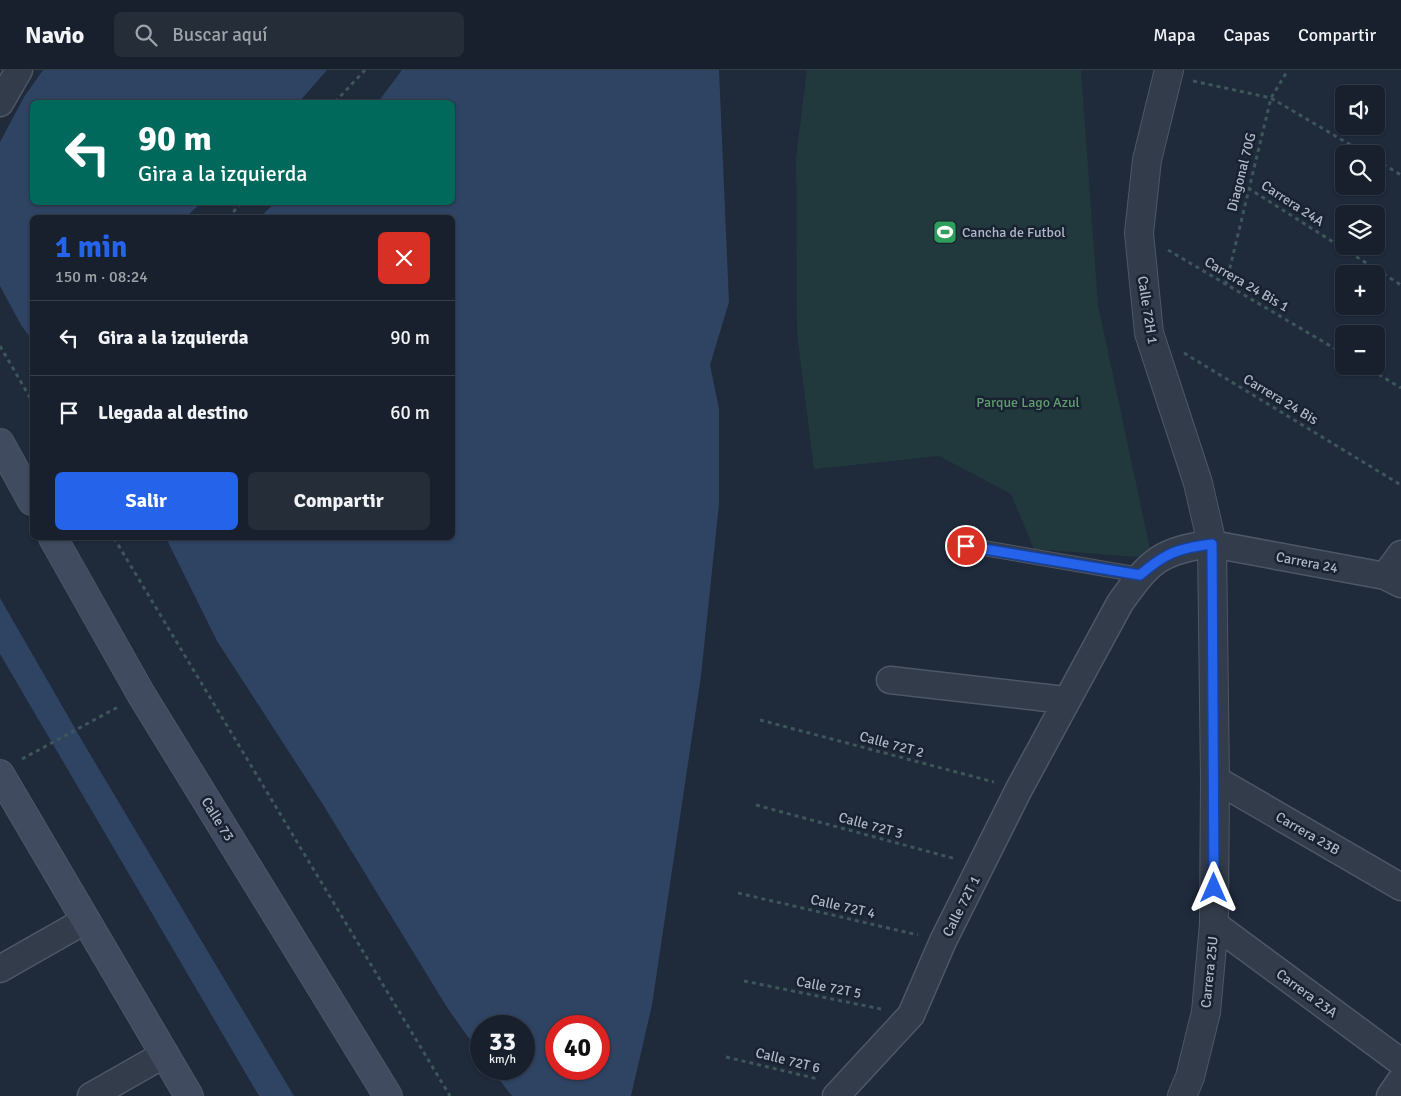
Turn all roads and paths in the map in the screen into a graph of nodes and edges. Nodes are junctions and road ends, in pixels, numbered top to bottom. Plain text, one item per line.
1 (19, 70) edge
2 (365, 70) edge
3 (1288, 70) edge
4 (1168, 72) edge
5 (1271, 98) junction
6 (337, 100) edge
7 (0, 103) edge
8 (1351, 145) edge
9 (1385, 165) edge
10 (1401, 175) edge
11 (1248, 188) junction
12 (239, 205) edge
13 (231, 215) edge
14 (1139, 233) junction
15 (1226, 284) junction
16 (1401, 285) edge
17 (1149, 333) junction
18 (0, 346) edge
19 (1335, 349) edge
20 (1380, 375) edge
21 (1401, 388) edge
22 (30, 398) edge
23 (0, 443) edge
24 (1401, 485) edge
25 (30, 497) edge
26 (54, 540) edge
27 (115, 540) edge
28 (1212, 544) junction
29 (966, 546) dead end
30 (1401, 554) edge
31 (1140, 575) junction
32 (1393, 580) edge
33 (890, 680) dead end
34 (1065, 700) junction
35 (113, 710) dead end
36 (760, 720) dead end
37 (6, 775) edge
38 (1215, 779) junction
39 (1019, 789) junction
40 (756, 805) dead end
41 (981, 866) junction
42 (1401, 888) edge
43 (738, 893) dead end
44 (86, 920) junction
45 (1214, 924) junction
46 (943, 941) junction
47 (0, 969) edge
48 (744, 981) dead end
49 (911, 1015) junction
50 (165, 1054) junction
51 (726, 1057) dead end
52 (1401, 1062) edge
53 (1401, 1080) edge
54 (840, 1091) edge
55 (91, 1096) edge
56 (189, 1096) edge
57 (388, 1096) edge
58 (450, 1096) edge
59 (1182, 1096) edge
60 (1390, 1096) edge

1 - 7 street
2 - 6 path
3 - 5 path, Diagonal 70G
4 - 5 path
4 - 14 street, Calle 72H 1
5 - 8 path
5 - 11 path, Diagonal 70G
9 - 10 path
11 - 15 path, Diagonal 70G
11 - 16 path, Carrera 24A
12 - 13 path
14 - 15 path, Carrera 24 Bis 1
14 - 17 street, Calle 72H 1
15 - 19 path, Carrera 24 Bis 1
17 - 24 path, Carrera 24 Bis
17 - 28 street, Calle 72H 1
18 - 22 path
20 - 21 path
23 - 25 main road
26 - 57 main road, Calle 73
27 - 58 path
28 - 31 street, Carrera 24
28 - 32 street, Carrera 24
28 - 38 street, Carrera 25U
29 - 31 lane
30 - 32 street
31 - 34 street, Calle 72T 1
33 - 34 street
34 - 39 street, Calle 72T 1
35 - 37 path
36 - 39 path, Calle 72T 2
37 - 44 main road
38 - 42 street, Carrera 23B
38 - 45 street, Carrera 25U
39 - 41 street, Calle 72T 1
40 - 41 path, Calle 72T 3
41 - 46 street, Calle 72T 1
43 - 46 path, Calle 72T 4
44 - 47 street
44 - 50 main road
45 - 52 street, Carrera 23A
45 - 59 street, Carrera 25U
46 - 49 street, Calle 72T 1
48 - 49 path, Calle 72T 5
49 - 54 street, Calle 72T 1
50 - 55 street
50 - 56 main road
51 - 54 path, Calle 72T 6
53 - 60 street

